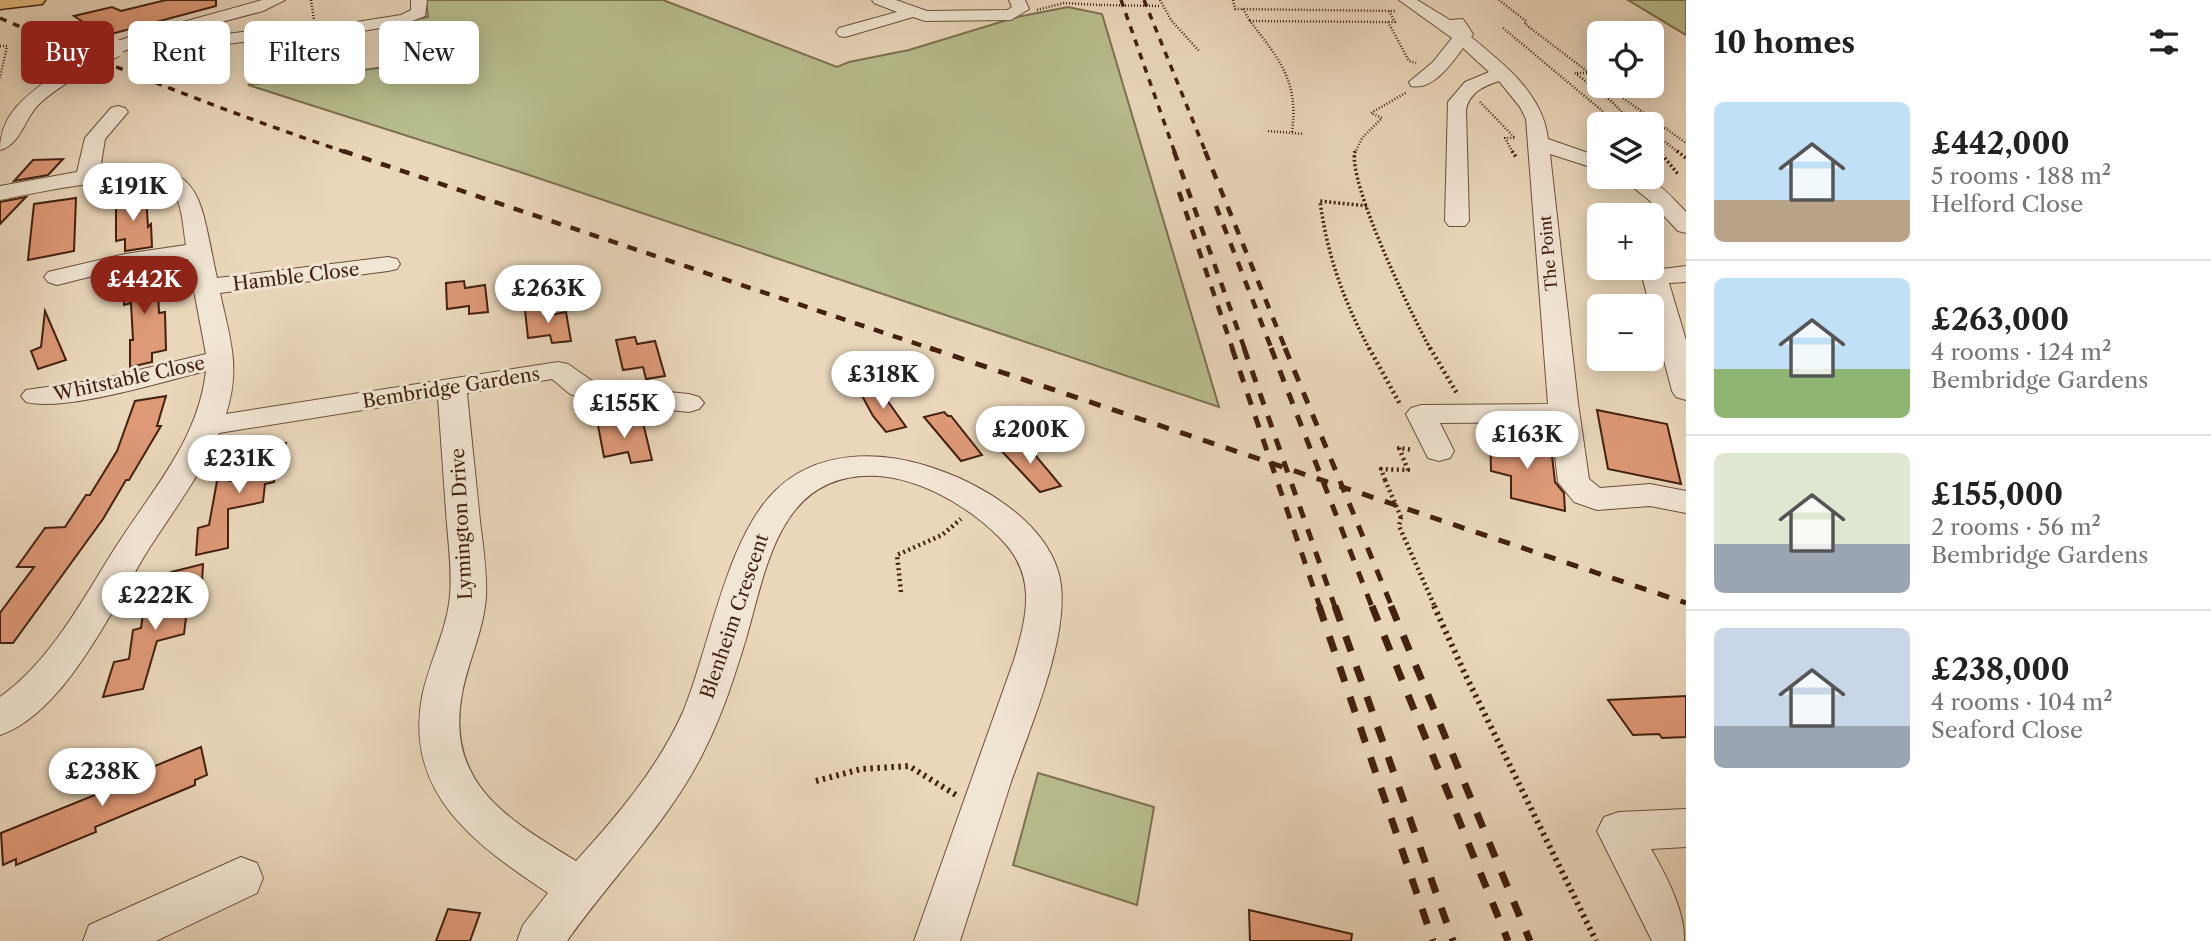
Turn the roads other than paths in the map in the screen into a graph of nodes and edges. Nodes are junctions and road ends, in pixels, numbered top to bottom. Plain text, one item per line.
1 (35, 0) edge
2 (277, 0) edge
3 (419, 0) edge
4 (880, 0) edge
5 (0, 3) edge
6 (1413, 5) edge
7 (1018, 6) edge
8 (913, 12) junction
9 (845, 32) dead end
10 (1460, 37) junction
11 (230, 38) edge
12 (1501, 74) junction
13 (1418, 82) road end
14 (24, 108) junction
15 (0, 110) edge
16 (118, 112) dead end
17 (1540, 143) junction
18 (0, 144) edge
19 (1587, 159) edge
20 (87, 179) junction
21 (1648, 189) edge
22 (0, 193) edge
23 (1457, 220) dead end
24 (1686, 226) edge
25 (198, 250) junction
26 (388, 264) dead end
27 (1686, 274) edge
28 (52, 278) dead end
29 (205, 287) junction
30 (221, 359) junction
31 (452, 387) junction
32 (1686, 391) edge
33 (30, 396) dead end
34 (689, 403) dead end
35 (1564, 413) junction
36 (207, 426) junction
37 (1428, 451) road end
38 (1686, 502) edge
39 (0, 719) edge
40 (1686, 828) edge
41 (241, 877) dead end
42 (578, 887) junction
43 (1668, 925) dead end
44 (106, 941) edge
45 (540, 941) edge
46 (937, 941) edge

1 - 5 main road
2 - 14 street, bridge
3 - 11 street
4 - 8 street
6 - 10 street, The Point
7 - 8 street
8 - 9 street
10 - 12 street, The Point
10 - 13 street
12 - 17 street, The Point
12 - 23 street
14 - 15 street
14 - 18 street
16 - 20 street
17 - 19 street
17 - 35 street, The Point
20 - 22 street
20 - 25 street
21 - 24 street
25 - 28 street
25 - 29 street
26 - 29 street, Hamble Close
27 - 32 street
29 - 30 street
30 - 33 street, Whitstable Close
30 - 36 street
31 - 34 street, Bembridge Gardens
31 - 36 street, Bembridge Gardens
31 - 42 street, Lymington Drive
35 - 37 street
35 - 38 street, The Point
36 - 39 street
40 - 43 street
41 - 44 street
42 - 45 street, Blenheim Crescent
42 - 46 street, Blenheim Crescent

